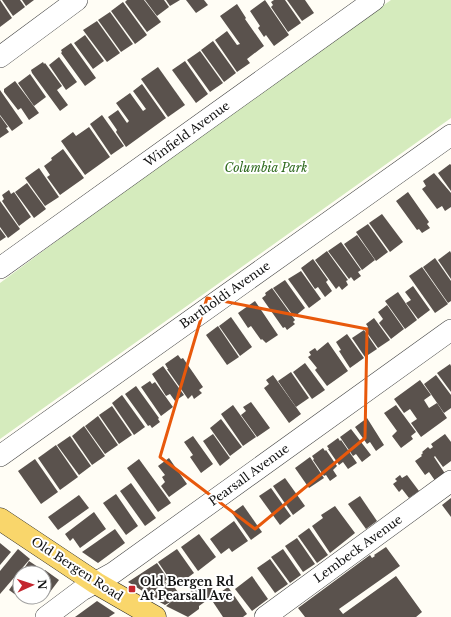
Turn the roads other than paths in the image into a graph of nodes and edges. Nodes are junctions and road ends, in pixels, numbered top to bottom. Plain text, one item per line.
1 (77, 0) edge
2 (374, 0) edge
3 (0, 57) edge
4 (451, 135) edge
5 (0, 268) edge
6 (451, 330) edge
7 (0, 456) edge
8 (451, 481) edge
9 (0, 519) edge
10 (96, 583) junction
11 (46, 617) edge
12 (155, 617) edge
13 (265, 617) edge

1 - 3 street
2 - 5 street, Winfield Avenue
4 - 7 street, Bartholdi Avenue
6 - 10 street, Pearsall Avenue
8 - 13 street, Lembeck Avenue
9 - 10 main road, Old Bergen Road
10 - 11 street, Pearsall Avenue
10 - 12 main road, Old Bergen Road

